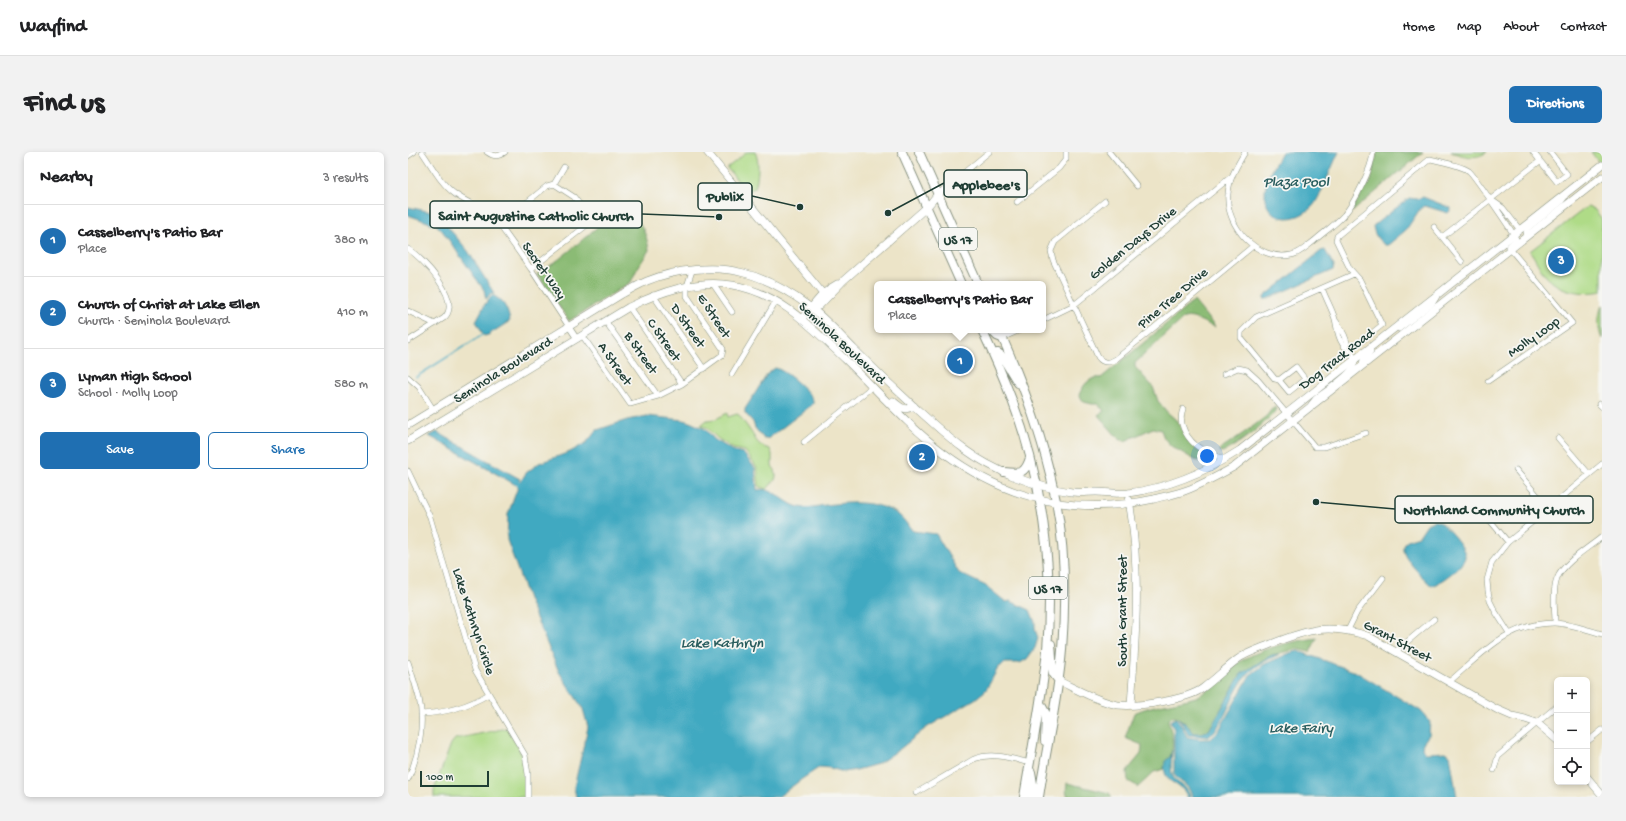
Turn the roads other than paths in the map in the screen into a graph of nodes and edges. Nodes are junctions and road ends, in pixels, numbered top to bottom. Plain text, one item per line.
1 (414, 152) edge
2 (422, 152) edge
3 (487, 152) edge
4 (505, 152) edge
5 (707, 152) edge
6 (902, 152) edge
7 (919, 152) edge
8 (989, 152) edge
9 (1066, 152) edge
10 (1109, 152) edge
11 (1245, 152) edge
12 (1373, 152) edge
13 (1534, 152) edge
14 (1550, 152) edge
15 (408, 156) edge
16 (1540, 161) junction
17 (1602, 165) edge
18 (564, 167) dead end
19 (1602, 172) edge
20 (1232, 176) junction
21 (1602, 177) edge
22 (554, 184) junction
23 (1137, 186) dead end
24 (1571, 190) junction
25 (938, 194) junction
26 (1491, 199) junction
27 (1105, 201) dead end
28 (1017, 202) dead end
29 (1566, 206) junction
30 (927, 207) junction
31 (499, 225) junction
32 (1434, 227) dead end
33 (1517, 232) junction
34 (1442, 237) junction
35 (1527, 237) junction
36 (1253, 246) junction
37 (408, 249) edge
38 (1511, 250) junction
39 (1462, 262) dead end
40 (531, 269) junction
41 (692, 271) junction
42 (1354, 274) junction
43 (844, 280) junction
44 (961, 281) edge
45 (977, 281) edge
46 (713, 284) junction
47 (687, 286) junction
48 (1322, 288) junction
49 (823, 294) junction
50 (1439, 294) junction
51 (653, 295) junction
52 (776, 302) junction
53 (1442, 303) junction
54 (1074, 305) junction
55 (628, 307) junction
56 (812, 308) junction
57 (408, 311) edge
58 (732, 312) dead end
59 (802, 318) junction
60 (1046, 319) edge
61 (1335, 321) junction
62 (606, 322) junction
63 (435, 324) junction
64 (569, 327) junction
65 (983, 333) edge
66 (994, 333) edge
67 (1000, 333) edge
68 (1013, 333) edge
69 (1344, 333) junction
70 (1338, 335) junction
71 (579, 337) junction
72 (1002, 338) junction
73 (408, 341) edge
74 (1362, 341) dead end
75 (1349, 350) junction
76 (993, 354) junction
77 (1355, 360) junction
78 (1361, 367) junction
79 (704, 369) junction
80 (732, 374) dead end
81 (1224, 374) dead end
82 (408, 377) edge
83 (1279, 380) junction
84 (1488, 382) dead end
85 (682, 384) junction
86 (873, 386) junction
87 (1026, 395) junction
88 (658, 396) junction
89 (914, 406) junction
90 (433, 409) junction
91 (1183, 409) dead end
92 (1306, 410) junction
93 (1287, 414) junction
94 (1292, 420) junction
95 (408, 425) edge
96 (1366, 433) dead end
97 (1558, 438) dead end
98 (408, 441) edge
99 (804, 442) dead end
100 (1030, 458) junction
101 (1225, 459) junction
102 (1602, 464) edge
103 (1516, 470) dead end
104 (408, 471) edge
105 (1004, 472) junction
106 (1589, 474) junction
107 (1037, 483) junction
108 (1054, 488) junction
109 (1128, 493) junction
110 (1039, 500) junction
111 (1468, 501) dead end
112 (1056, 504) junction
113 (1130, 504) junction
114 (1548, 508) junction
115 (1602, 537) edge
116 (1508, 542) junction
117 (1383, 578) dead end
118 (1434, 619) dead end
119 (1555, 623) junction
120 (1048, 625) junction
121 (1348, 630) junction
122 (1509, 633) junction
123 (1602, 634) edge
124 (1395, 652) junction
125 (408, 662) edge
126 (1059, 681) junction
127 (1449, 682) junction
128 (488, 694) junction
129 (1040, 703) junction
130 (1132, 705) junction
131 (1554, 709) edge
132 (421, 714) junction
133 (1537, 723) junction
134 (1602, 730) edge
135 (1554, 737) edge
136 (1590, 740) edge
137 (1046, 756) junction
138 (1030, 763) junction
139 (1494, 770) dead end
140 (408, 779) edge
141 (1590, 781) edge
142 (916, 793) dead end
143 (1602, 795) edge
144 (528, 797) edge
145 (1024, 797) edge
146 (1032, 797) edge
147 (1039, 797) edge

1 - 15 street
2 - 31 street, Secret Way
3 - 4 street
5 - 49 main road
6 - 30 main road, US 17
7 - 25 main road, US 17
8 - 25 street
9 - 28 street
10 - 23 street
11 - 20 street
12 - 36 street
13 - 16 street
14 - 16 street
16 - 26 street
17 - 24 main road, Dog Track Road
18 - 22 street
19 - 29 street
20 - 36 street
20 - 54 street, Golden Days Drive
21 - 29 main road, Dog Track Road
22 - 31 street
22 - 40 street
24 - 33 main road, Dog Track Road
24 - 35 street
25 - 30 main road
25 - 45 main road, US 17
26 - 33 street
26 - 33 street
26 - 34 street
26 - 42 street
27 - 54 street
29 - 35 main road, Dog Track Road
30 - 43 main road
30 - 44 main road, US 17
31 - 40 street, Secret Way
32 - 34 street
33 - 50 main road, Dog Track Road
33 - 53 street
34 - 39 street
35 - 38 main road, Dog Track Road
36 - 54 street, Pine Tree Drive
37 - 63 street
38 - 53 main road, Dog Track Road
38 - 84 street, Molly Loop
40 - 64 street, Secret Way
41 - 47 street, E Street
41 - 56 main road, Seminola Boulevard
41 - 64 main road, Seminola Boulevard
42 - 48 street
42 - 74 street
43 - 49 main road
43 - 56 main road
46 - 47 main road, Seminola Boulevard
46 - 52 main road, Seminola Boulevard
46 - 58 street
47 - 51 main road, Seminola Boulevard
47 - 79 street, E Street
48 - 61 street
48 - 83 street
49 - 56 main road
50 - 77 main road, Dog Track Road
50 - 78 street
51 - 55 main road, Seminola Boulevard
51 - 79 street, D Street
52 - 59 main road, Seminola Boulevard
52 - 80 street
53 - 78 main road, Dog Track Road
54 - 60 street, Golden Days Drive
55 - 62 main road, Seminola Boulevard
55 - 85 street, C Street
56 - 59 main road
56 - 89 main road, Seminola Boulevard
57 - 63 street
59 - 86 main road, Seminola Boulevard
61 - 69 street
61 - 70 street
62 - 71 main road, Seminola Boulevard
62 - 88 street, B Street
63 - 73 street
64 - 71 street, Secret Way
64 - 90 main road, Seminola Boulevard
65 - 76 main road, US 17
66 - 72 main road
67 - 72 main road, US 17
68 - 72 street
69 - 70 street
69 - 75 street
70 - 75 street
71 - 88 street, A Street
71 - 98 main road, Seminola Boulevard
72 - 87 main road, US 17
75 - 77 street
76 - 87 main road
76 - 100 main road, US 17
77 - 92 street
77 - 93 main road, Dog Track Road
78 - 92 main road, Dog Track Road
79 - 85 street
81 - 93 street
82 - 90 street
83 - 83 street
85 - 88 street
86 - 89 main road
86 - 99 street
86 - 110 main road, Seminola Boulevard
87 - 108 main road, US 17
89 - 105 main road, Seminola Boulevard
90 - 95 main road, Seminola Boulevard
91 - 101 street
92 - 94 main road, Dog Track Road
93 - 94 street
93 - 101 main road, Dog Track Road
94 - 96 street
94 - 113 main road, Dog Track Road
97 - 106 street
100 - 105 main road
100 - 107 main road, US 17
101 - 109 main road, Dog Track Road
102 - 106 street
103 - 114 street
104 - 128 street, Lake Kathryn Circle
105 - 107 main road, Seminola Boulevard
106 - 114 street
107 - 108 main road, Seminola Boulevard
107 - 110 main road, US 17
108 - 109 main road, Dog Track Road
108 - 112 main road, US 17
109 - 113 main road, South Grant Street
110 - 112 main road, Seminola Boulevard
110 - 120 main road, US 17
111 - 116 street
112 - 113 main road, Dog Track Road
112 - 126 main road, US 17
113 - 130 main road, South Grant Street
114 - 116 street
115 - 119 street
116 - 122 street
117 - 121 street
118 - 124 street
119 - 122 street
119 - 123 street
120 - 126 main road
120 - 129 main road, US 17
121 - 124 main road, Grant Street
121 - 130 main road, Grant Street
122 - 127 street
124 - 127 main road, Grant Street
125 - 132 street
126 - 130 main road, Grant Street
126 - 137 main road, US 17
127 - 133 main road, Grant Street
128 - 132 street
128 - 144 street, Lake Kathryn Circle
129 - 137 main road
129 - 138 main road, US 17
131 - 133 street
132 - 140 street
133 - 135 main road, Grant Street
133 - 139 street
134 - 136 street
137 - 147 main road, US 17
138 - 142 street
138 - 145 main road, US 17
138 - 146 main road
141 - 143 main road

